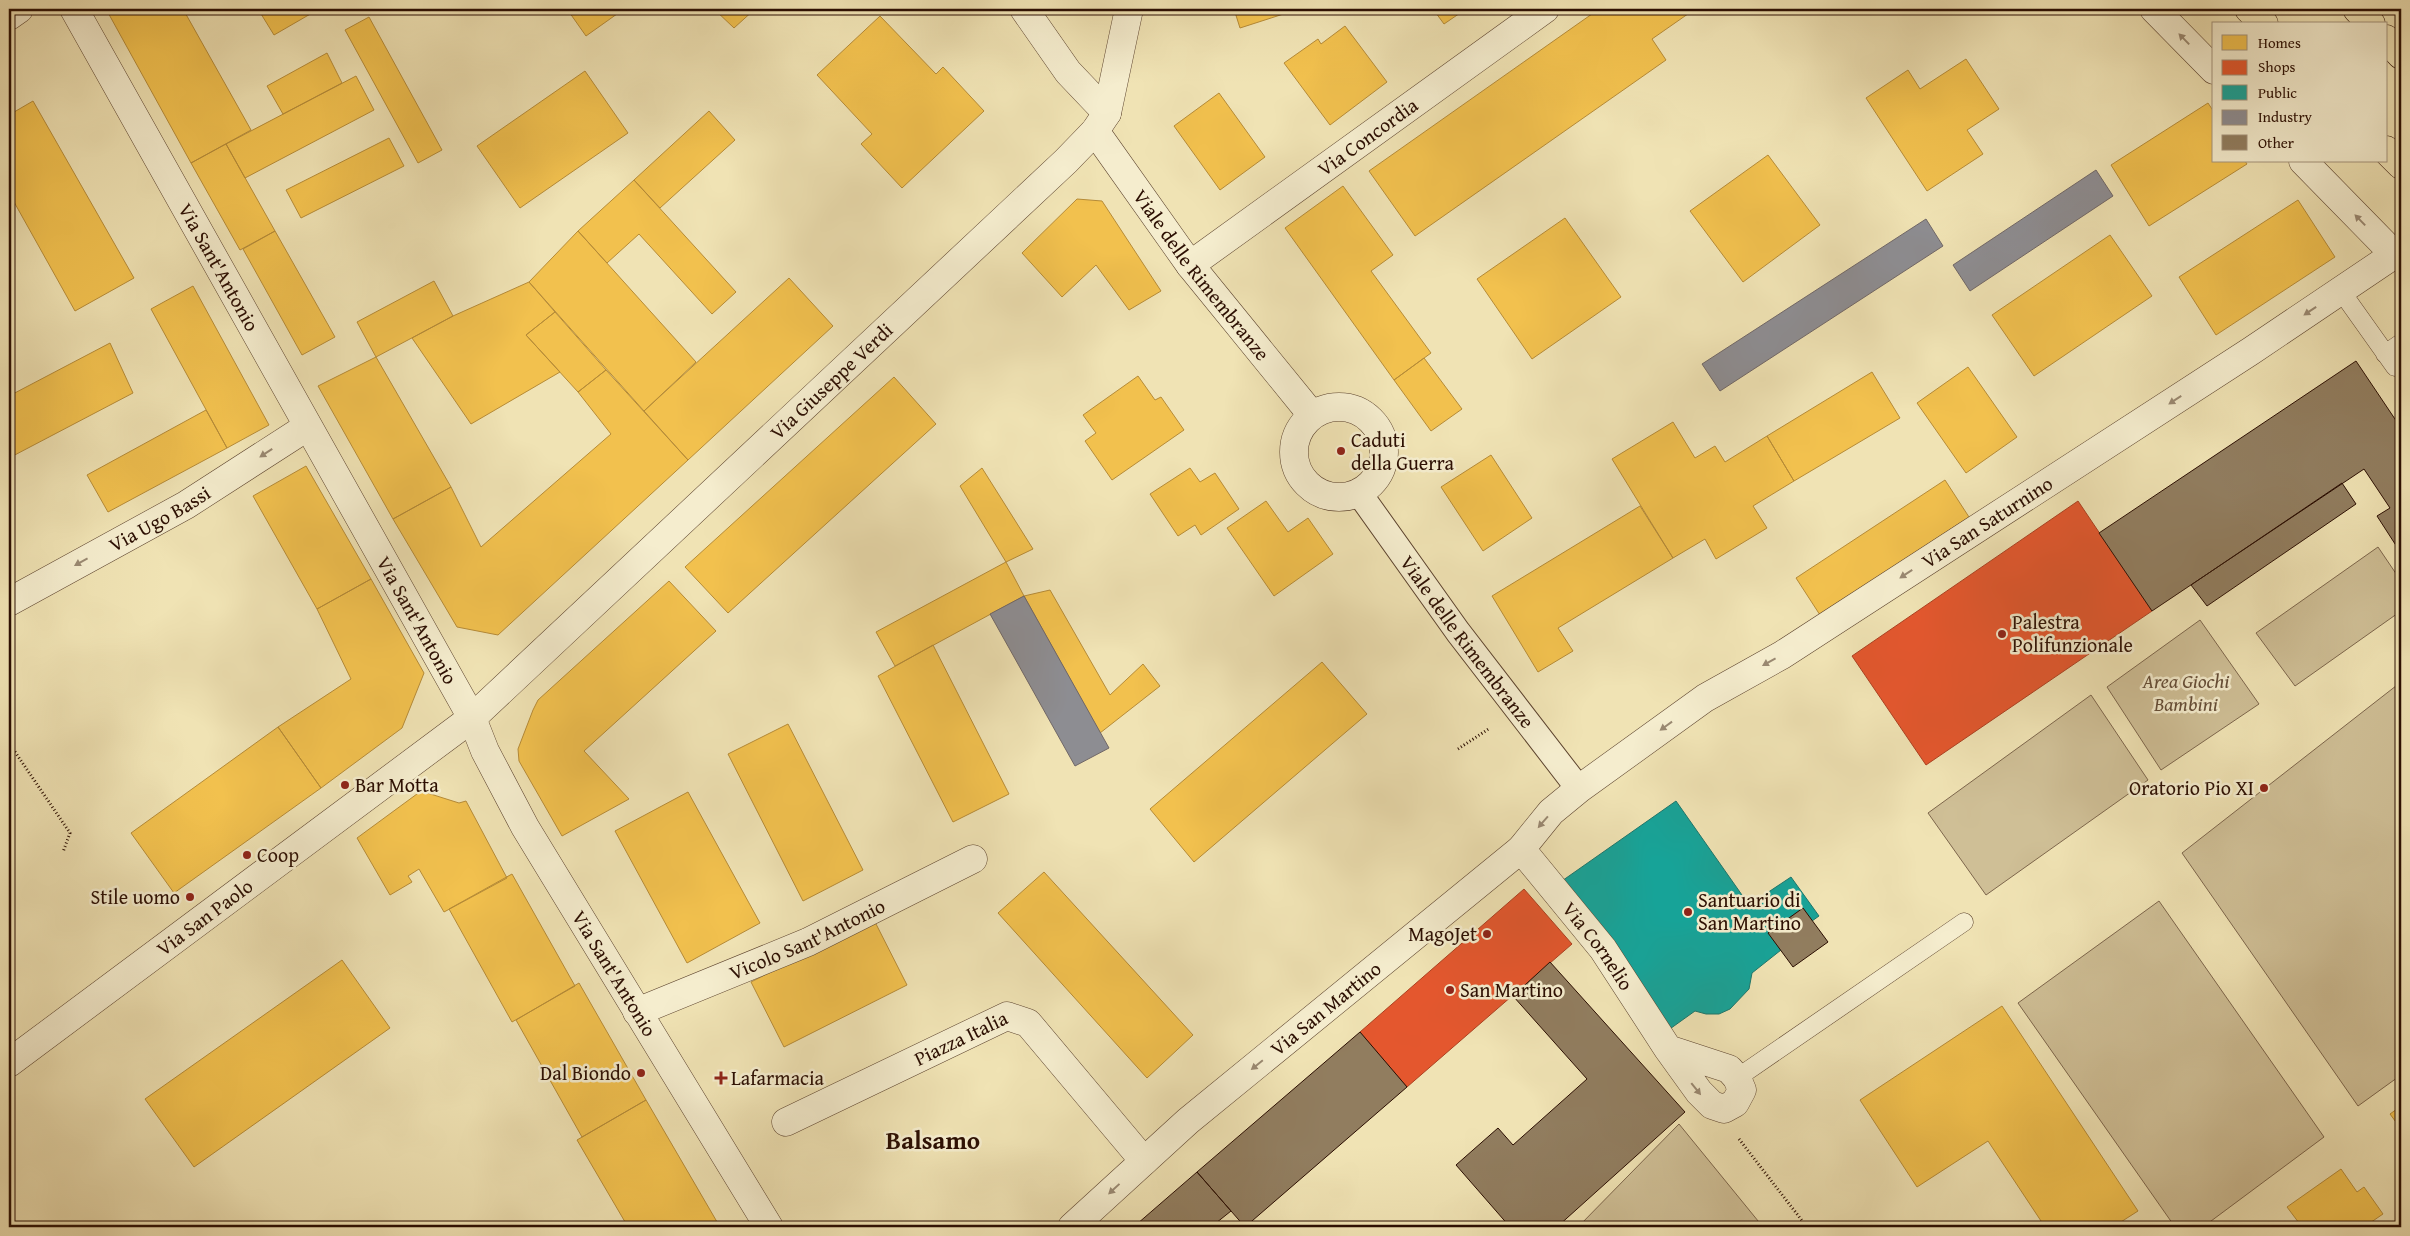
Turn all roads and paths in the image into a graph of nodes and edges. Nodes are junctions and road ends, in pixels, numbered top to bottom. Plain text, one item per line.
1 (19, 9) edge
2 (74, 9) edge
3 (1024, 9) edge
4 (1129, 9) edge
5 (1545, 9) edge
6 (2154, 9) edge
7 (2249, 9) edge
8 (2357, 9) edge
9 (9, 16) edge
10 (2262, 22) edge
11 (2369, 22) edge
12 (2388, 41) edge
13 (2401, 55) edge
14 (2212, 68) edge
15 (1101, 122) junction
16 (2388, 152) edge
17 (2304, 162) edge
18 (2401, 165) edge
19 (2398, 252) edge
20 (1190, 265) junction
21 (2340, 290) junction
22 (2401, 343) edge
23 (1312, 416) junction
24 (307, 427) junction
25 (1359, 493) junction
26 (9, 602) edge
27 (472, 718) junction
28 (9, 743) edge
29 (1579, 788) junction
30 (1521, 849) junction
31 (63, 852) dead end
32 (974, 858) dead end
33 (1964, 922) dead end
34 (637, 1012) junction
35 (1668, 1049) junction
36 (9, 1063) edge
37 (1737, 1078) junction
38 (1712, 1105) junction
39 (786, 1122) dead end
40 (1144, 1161) junction
41 (769, 1227) edge
42 (1072, 1227) edge
43 (1807, 1227) edge

1 - 9 street
2 - 24 street, Via Sant'Antonio
3 - 15 street, Viale delle Rimembranze
4 - 15 street
5 - 20 street, Via Concordia
14 -> 6 street
7 - 10 highway
8 - 11 highway
12 - 13 highway
15 - 20 street, Viale delle Rimembranze
15 - 27 street, Via Giuseppe Verdi
16 - 18 highway
19 -> 17 street
19 - 21 street, Via San Saturnino
20 - 23 street, Viale delle Rimembranze
21 - 22 lane
21 -> 29 street, Via San Saturnino
23 - 25 street
23 - 25 street
24 -> 26 street, Via Ugo Bassi
24 - 27 street, Via Sant'Antonio
25 - 29 street, Viale delle Rimembranze
27 - 34 street, Via Sant'Antonio
27 - 36 street, Via San Paolo
28 - 31 path
29 -> 30 street, Via San Martino
30 - 35 street, Via Cornelio
30 -> 40 street, Via San Martino
32 - 34 street, Vicolo Sant'Antonio
33 - 37 lane
34 - 41 street, Via Sant'Antonio
35 - 37 street
35 -> 38 street, Via Cornelio
37 - 38 street
38 - 43 path
39 - 40 street, Piazza Italia
40 -> 42 street, Via San Martino

